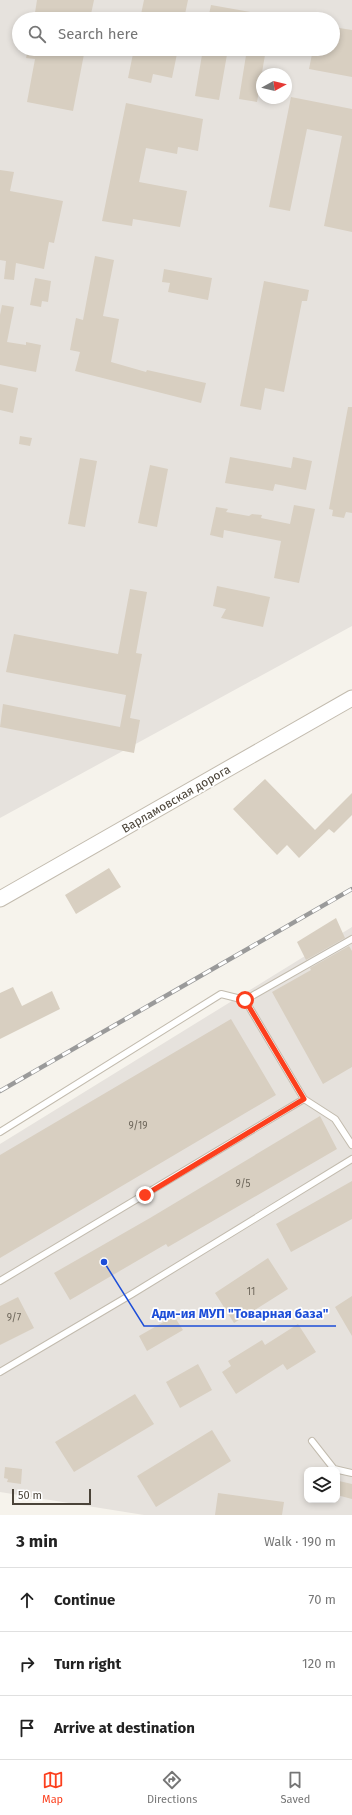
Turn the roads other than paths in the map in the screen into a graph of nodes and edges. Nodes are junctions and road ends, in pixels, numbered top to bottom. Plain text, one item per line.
1 (352, 698) edge
2 (0, 899) edge
3 (352, 939) edge
4 (245, 1000) junction
5 (304, 1099) junction
6 (0, 1132) edge
7 (352, 1145) edge
8 (352, 1159) edge
9 (0, 1281) edge
10 (0, 1372) edge
11 (312, 1441) dead end
12 (352, 1473) edge

1 - 2 street, Варламовская дорога
3 - 4 lane
4 - 5 lane
4 - 6 lane
5 - 7 lane
5 - 9 lane
8 - 10 lane
11 - 12 lane

